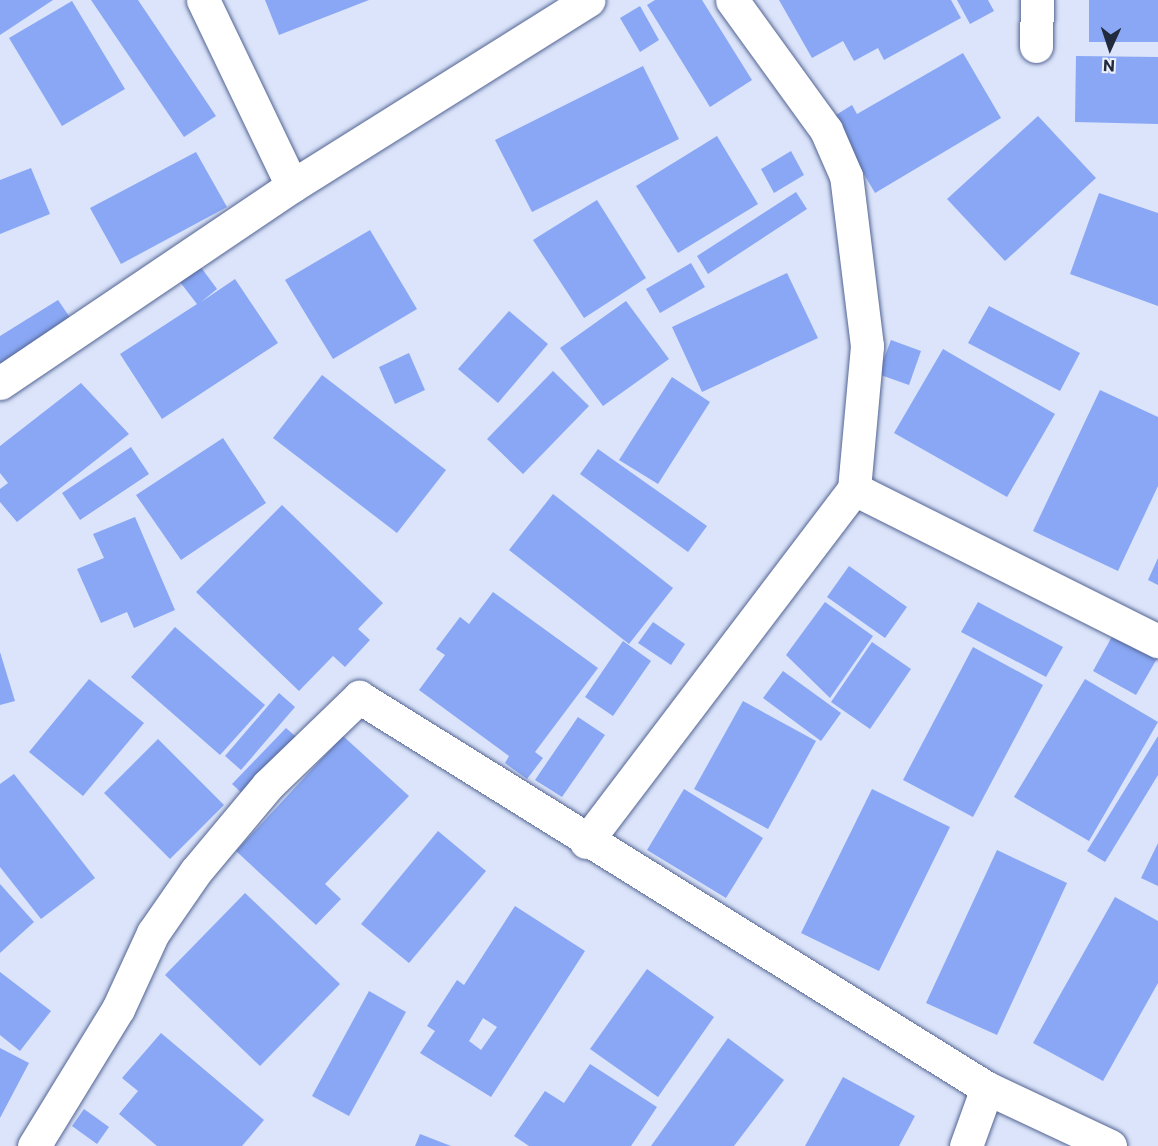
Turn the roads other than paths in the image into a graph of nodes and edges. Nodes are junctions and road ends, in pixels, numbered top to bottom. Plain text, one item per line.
1 (203, 0) edge
2 (588, 0) edge
3 (732, 0) edge
4 (1037, 0) edge
5 (1036, 46) dead end
6 (292, 186) junction
7 (0, 383) edge
8 (854, 489) junction
9 (1158, 641) edge
10 (586, 842) junction
11 (987, 1088) junction
12 (33, 1146) edge
13 (966, 1146) edge
14 (1110, 1146) edge

1 - 6 street
2 - 6 street
3 - 8 street
4 - 5 street
6 - 7 street
8 - 9 street
8 - 10 street
10 - 11 street
10 - 12 street
11 - 13 street
11 - 14 street

